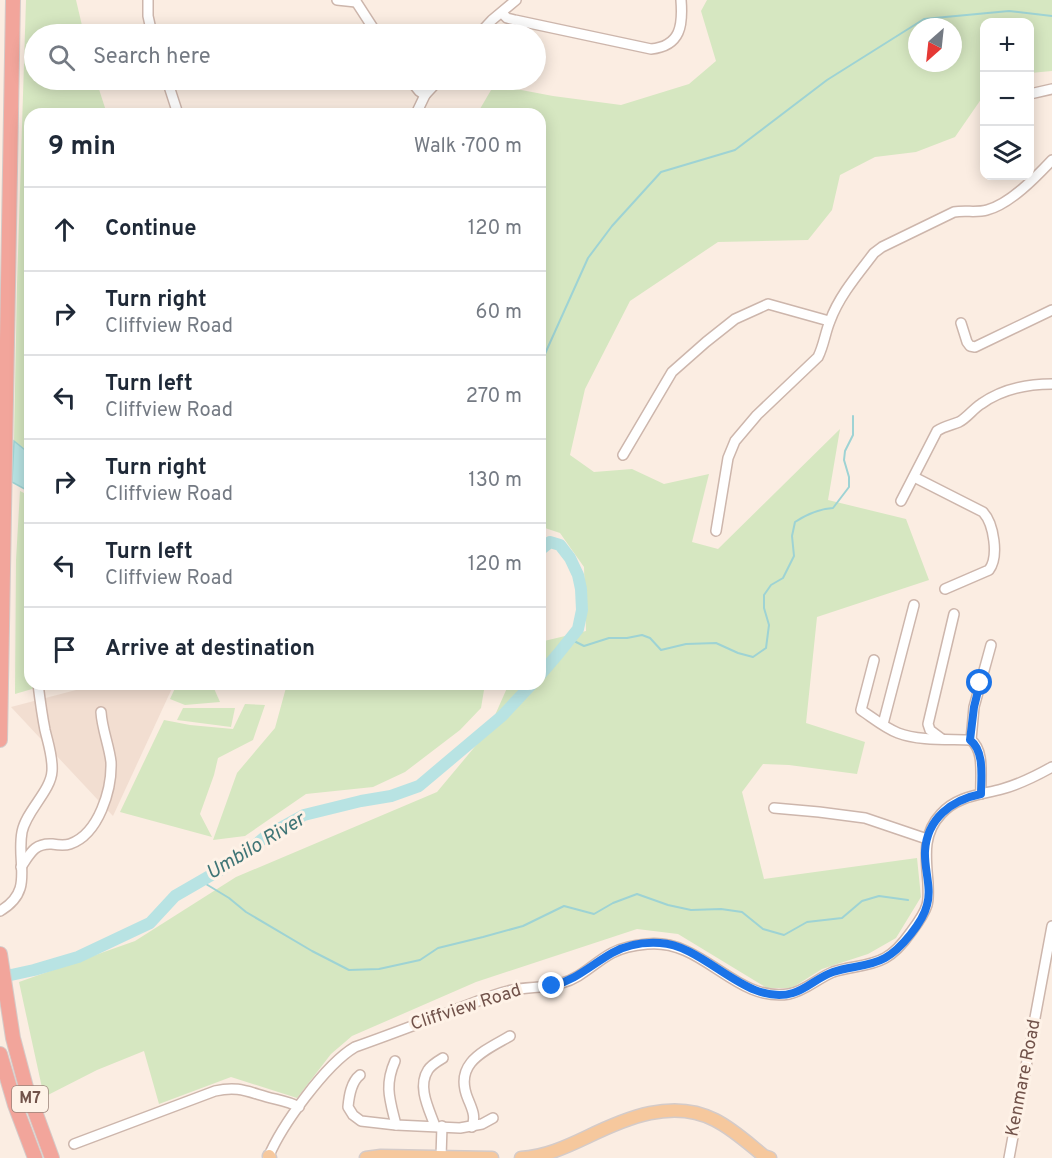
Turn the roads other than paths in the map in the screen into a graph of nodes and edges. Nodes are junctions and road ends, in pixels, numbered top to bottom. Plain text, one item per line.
1 (14, 0) edge
2 (148, 0) edge
3 (338, 0) edge
4 (516, 0) edge
5 (681, 0) edge
6 (356, 1) edge
7 (502, 13) junction
8 (150, 24) edge
9 (371, 24) edge
10 (490, 24) edge
11 (534, 24) edge
12 (546, 27) edge
13 (1052, 89) edge
14 (170, 90) edge
15 (418, 90) edge
16 (430, 90) edge
17 (1034, 93) edge
18 (425, 95) junction
19 (176, 108) edge
20 (419, 108) edge
21 (1052, 160) edge
22 (1052, 310) edge
23 (830, 321) junction
24 (961, 323) dead end
25 (1052, 384) edge
26 (623, 455) dead end
27 (914, 477) junction
28 (902, 501) dead end
29 (716, 531) dead end
30 (945, 589) dead end
31 (914, 605) dead end
32 (954, 614) dead end
33 (991, 645) dead end
34 (874, 660) dead end
35 (40, 690) edge
36 (100, 712) dead end
37 (883, 724) junction
38 (942, 739) junction
39 (0, 740) edge
40 (970, 740) junction
41 (1052, 767) edge
42 (981, 794) junction
43 (774, 808) dead end
44 (927, 839) junction
45 (21, 867) junction
46 (0, 911) edge
47 (1052, 926) edge
48 (0, 954) edge
49 (510, 1036) dead end
50 (0, 1054) edge
51 (443, 1058) dead end
52 (394, 1061) dead end
53 (360, 1076) dead end
54 (299, 1107) junction
55 (493, 1118) dead end
56 (396, 1125) junction
57 (439, 1126) junction
58 (472, 1127) junction
59 (74, 1144) dead end
60 (269, 1157) edge
61 (441, 1157) edge
62 (35, 1158) edge
63 (52, 1158) edge
64 (366, 1158) edge
65 (492, 1158) edge
66 (521, 1158) edge
67 (770, 1158) edge
68 (1009, 1158) edge

1 - 39 highway
2 - 8 street
3 - 6 street
4 - 7 street
5 - 12 street
6 - 9 street
7 - 10 street
7 - 11 street
13 - 17 street
14 - 19 street
15 - 18 street
16 - 18 street
18 - 20 street
21 - 23 street
22 - 24 street
23 - 26 street
23 - 29 street
25 - 27 street
27 - 28 street
27 - 30 street
31 - 37 street
32 - 38 street
33 - 40 street
34 - 37 street
35 - 45 street
36 - 45 street
37 - 38 street
38 - 40 street
40 - 42 street
41 - 42 street
42 - 44 street
43 - 44 street
44 - 54 street, Cliffview Road
45 - 46 street
47 - 68 street, Kenmare Road
48 - 63 highway, M7
49 - 58 street
50 - 62 highway, M7
51 - 57 street
52 - 56 street
53 - 56 street
54 - 59 street
54 - 60 street, Cliffview Road
55 - 58 street
56 - 57 street
57 - 58 street
57 - 61 street
61 - 64 main road
61 - 65 main road
66 - 67 main road

